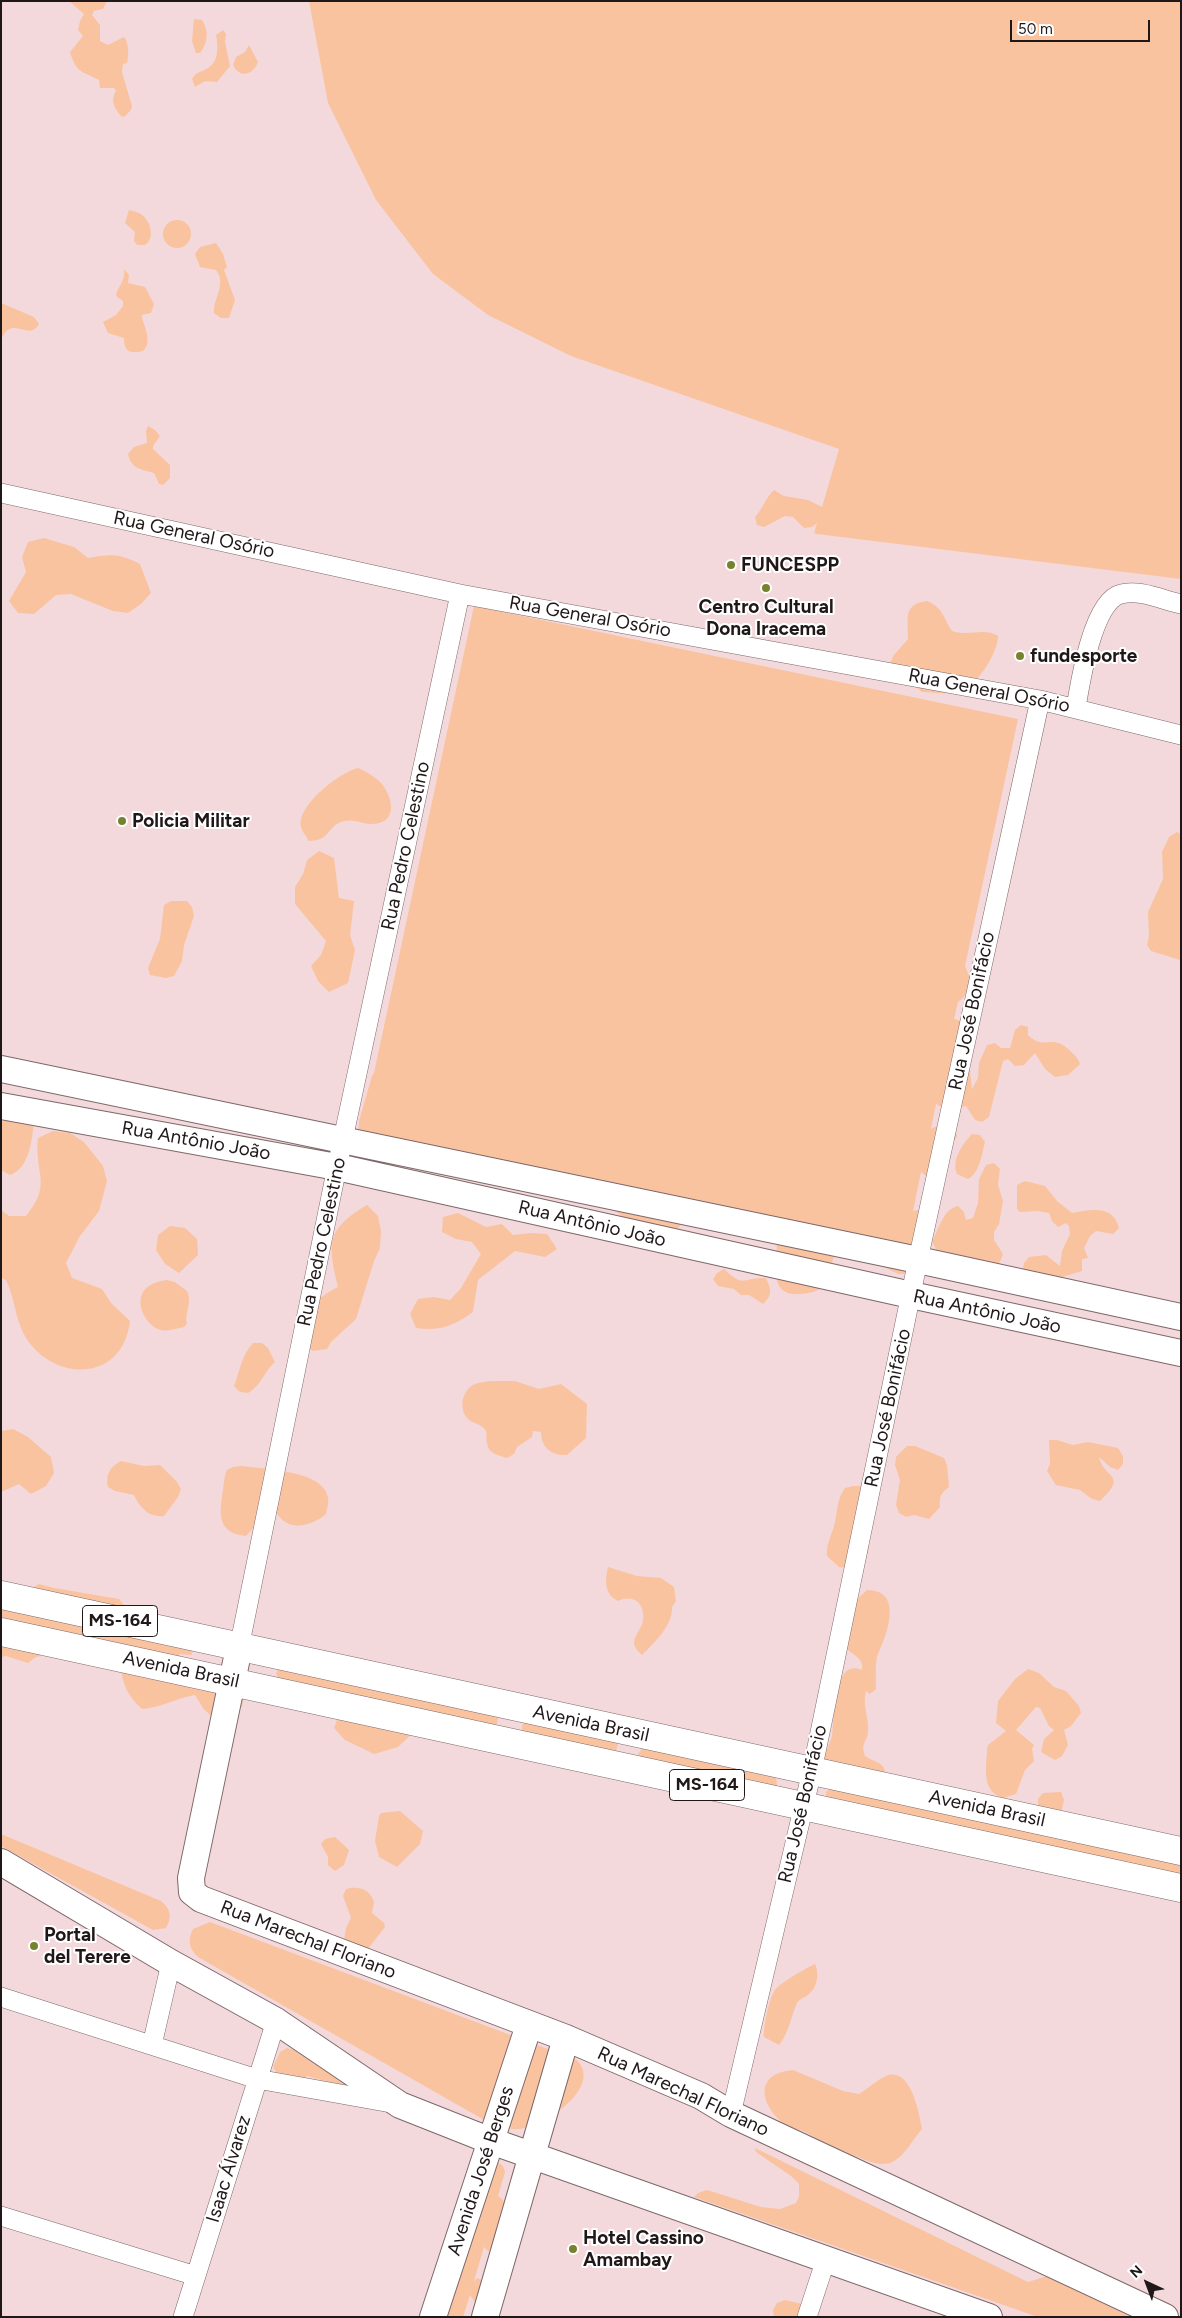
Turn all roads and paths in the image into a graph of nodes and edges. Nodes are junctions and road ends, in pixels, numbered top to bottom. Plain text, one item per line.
1 (1, 492) edge
2 (460, 594) junction
3 (1181, 604) edge
4 (1040, 700) junction
5 (1076, 708) junction
6 (1181, 734) edge
7 (1, 1069) edge
8 (44, 1078) junction
9 (1, 1106) edge
10 (38, 1113) junction
11 (343, 1139) junction
12 (337, 1166) junction
13 (918, 1260) junction
14 (911, 1295) junction
15 (1181, 1317) edge
16 (1181, 1353) edge
17 (1, 1595) edge
18 (1, 1632) edge
19 (239, 1648) junction
20 (232, 1681) junction
21 (812, 1772) junction
22 (803, 1806) junction
23 (1181, 1851) edge
24 (1, 1862) edge
25 (1181, 1888) edge
26 (192, 1892) joint
27 (171, 1963) junction
28 (1, 1997) edge
29 (276, 2021) junction
30 (529, 2025) junction
31 (566, 2038) junction
32 (152, 2045) junction
33 (257, 2079) junction
34 (400, 2105) junction
35 (731, 2114) junction
36 (491, 2142) junction
37 (532, 2156) junction
38 (1, 2216) edge
39 (826, 2259) junction
40 (196, 2276) junction
41 (183, 2317) edge
42 (432, 2317) edge
43 (485, 2317) edge
44 (807, 2317) edge
45 (989, 2317) edge
46 (1165, 2317) edge

1 - 2 street, Rua General Osório
2 - 4 street, Rua General Osório
2 - 11 street, Rua Pedro Celestino
3 - 5 street
4 - 5 street, Rua General Osório
4 - 13 street, Rua José Bonifácio
5 - 6 street, Rua General Osório
7 - 8 main road, Rua Antônio João
8 - 10 main road
8 - 11 main road, Rua Antônio João
9 - 10 main road, Rua Antônio João
10 - 12 main road, Rua Antônio João
11 - 12 street, Rua Pedro Celestino
11 - 13 main road, Rua Antônio João
12 - 14 main road, Rua Antônio João
12 - 19 street, Rua Pedro Celestino
13 - 14 street, Rua José Bonifácio
13 - 15 main road, Rua Antônio João
14 - 16 main road, Rua Antônio João
14 - 21 street, Rua José Bonifácio
17 - 19 main road, Avenida Brasil / MS-164
18 - 20 main road, Avenida Brasil / MS-164
19 - 20 main road, Rua Pedro Celestino
19 - 21 main road, Avenida Brasil / MS-164
20 - 22 main road, Avenida Brasil / MS-164
20 - 26 main road, Rua Pedro Celestino
21 - 22 street, Rua José Bonifácio
21 - 23 main road, Avenida Brasil / MS-164
22 - 25 main road, Avenida Brasil / MS-164
22 - 35 street, Rua José Bonifácio
24 - 27 main road
26 - 30 main road, Rua Marechal Floriano
27 - 29 main road
27 - 32 street
28 - 32 street
29 - 33 street, Isaac Álvarez
29 - 34 main road
30 - 31 main road, Rua Marechal Floriano
30 - 36 main road, Avenida José Berges
31 - 35 main road, Rua Marechal Floriano
31 - 37 main road
32 - 33 street
33 - 34 street
33 - 40 street, Isaac Álvarez
34 - 36 main road
35 - 46 main road, Rua Marechal Floriano
36 - 37 main road
36 - 42 main road, Avenida José Berges
37 - 39 main road
37 - 43 main road
38 - 40 street
39 - 44 street
39 - 45 main road
40 - 41 street, Isaac Álvarez

